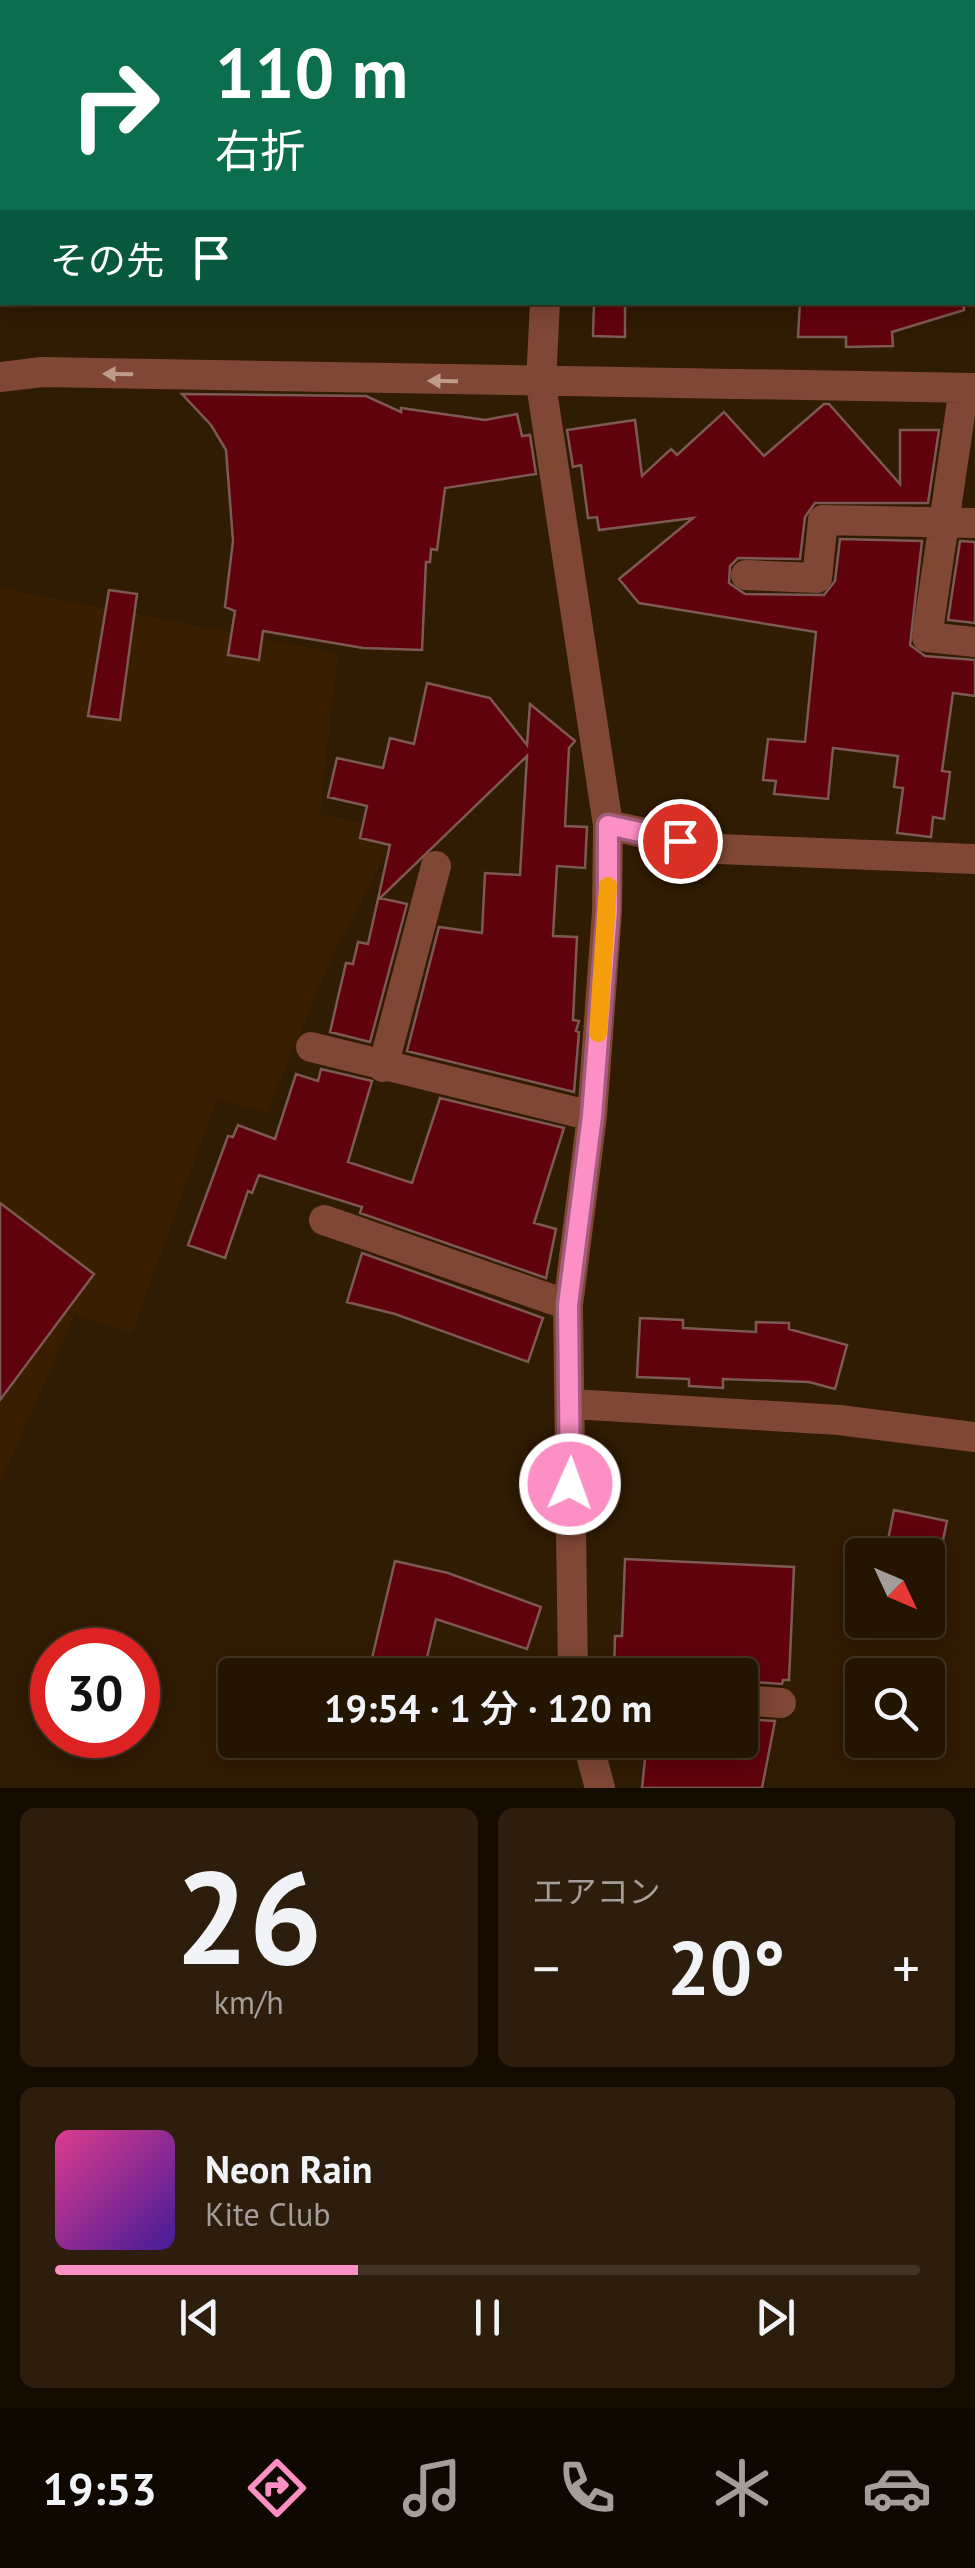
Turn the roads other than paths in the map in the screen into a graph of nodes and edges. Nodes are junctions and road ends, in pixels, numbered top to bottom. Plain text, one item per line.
1 (546, 305) edge
2 (0, 376) edge
3 (541, 384) junction
4 (970, 388) edge
5 (960, 522) edge
6 (746, 574) dead end
7 (975, 642) edge
8 (608, 825) junction
9 (975, 858) edge
10 (436, 866) dead end
11 (311, 1047) dead end
12 (382, 1067) junction
13 (592, 1116) junction
14 (324, 1220) dead end
15 (568, 1305) junction
16 (572, 1404) junction
17 (975, 1437) edge
18 (573, 1658) edge
19 (758, 1701) edge
20 (781, 1703) dead end
21 (592, 1758) edge
22 (600, 1788) edge

1 - 3 street
3 -> 2 street
3 - 4 street
3 - 8 street
4 - 5 street
5 - 6 street
5 - 7 street
8 - 9 street
8 - 13 street
10 - 12 street
11 - 12 street
12 - 13 street
13 - 15 street
14 - 15 street
15 - 16 street
16 - 17 street
16 - 18 street
19 - 20 street
21 - 22 street

